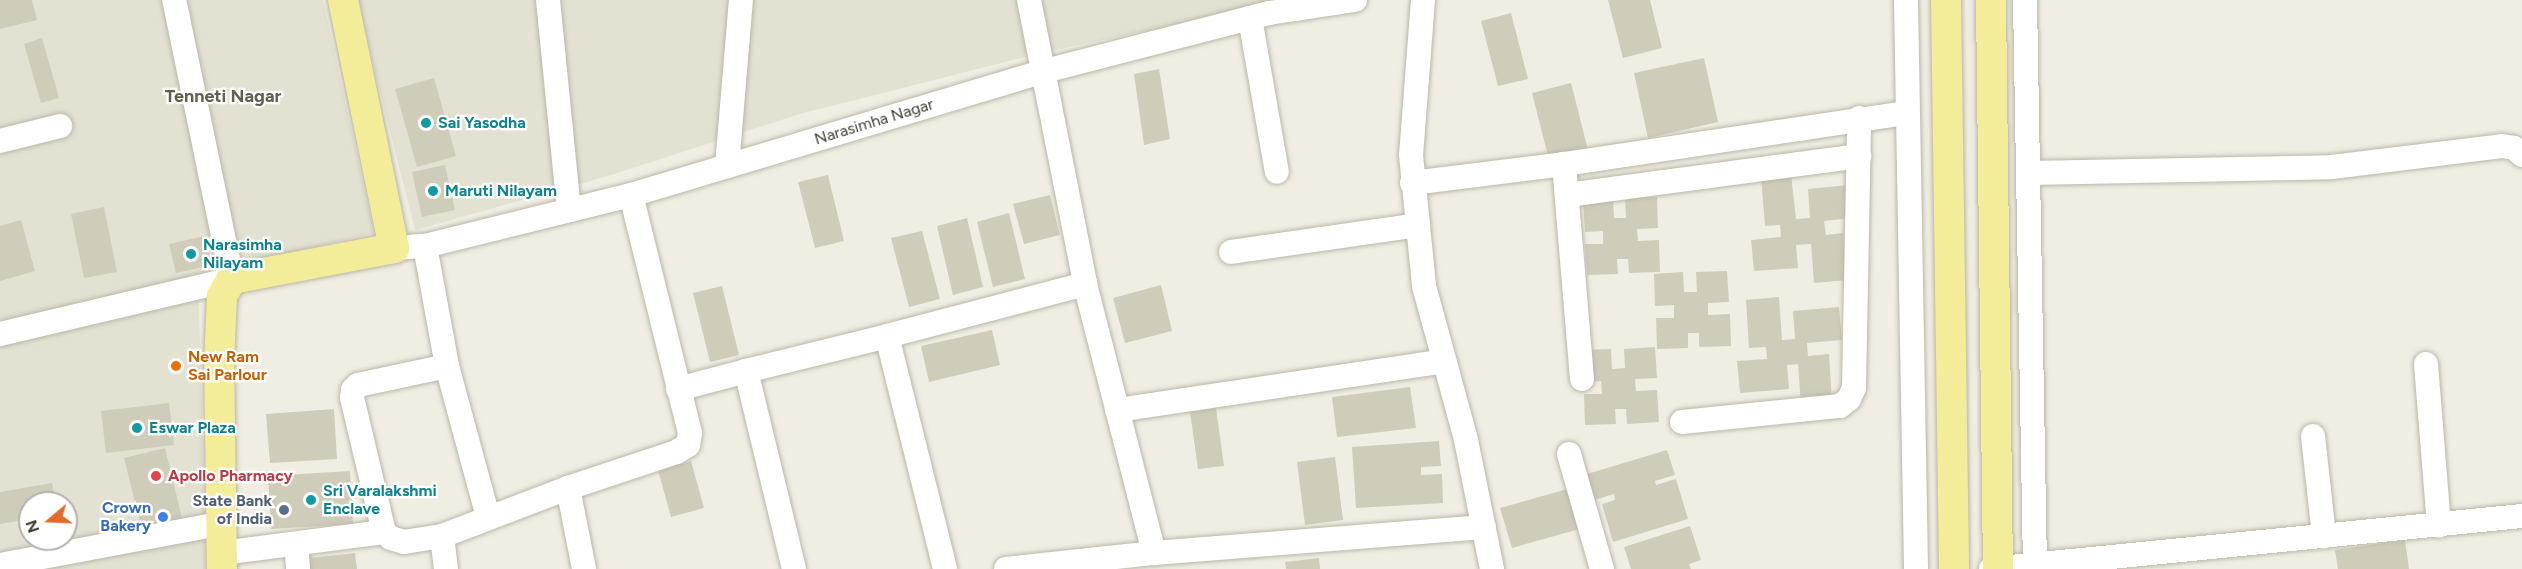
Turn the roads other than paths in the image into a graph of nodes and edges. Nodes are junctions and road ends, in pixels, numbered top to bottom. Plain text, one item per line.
1 (174, 0) edge
2 (343, 0) edge
3 (548, 0) edge
4 (741, 0) edge
5 (1029, 0) edge
6 (1355, 0) edge
7 (1424, 0) edge
8 (1906, 0) edge
9 (1946, 0) edge
10 (1991, 0) edge
11 (2025, 0) edge
12 (1262, 11) edge
13 (1045, 71) junction
14 (1906, 113) junction
15 (1859, 118) junction
16 (60, 126) dead end
17 (0, 141) edge
18 (2522, 155) edge
19 (1858, 156) junction
20 (1564, 164) junction
21 (727, 166) junction
22 (1277, 172) dead end
23 (2029, 173) junction
24 (1412, 183) junction
25 (631, 195) junction
26 (1567, 195) junction
27 (569, 210) junction
28 (1418, 225) junction
29 (425, 246) junction
30 (394, 248) junction
31 (1231, 252) dead end
32 (232, 279) junction
33 (1085, 284) junction
34 (0, 334) edge
35 (887, 336) junction
36 (1444, 361) junction
37 (2426, 364) dead end
38 (447, 366) junction
39 (746, 371) junction
40 (1582, 380) dead end
41 (678, 389) junction
42 (1117, 410) junction
43 (1682, 422) dead end
44 (2313, 436) dead end
45 (1569, 454) dead end
46 (568, 488) junction
47 (2522, 516) edge
48 (488, 517) junction
49 (220, 524) junction
50 (2439, 525) junction
51 (1484, 527) junction
52 (384, 532) junction
53 (2324, 536) junction
54 (442, 537) junction
55 (296, 544) junction
56 (1154, 553) junction
57 (222, 561) edge
58 (0, 565) edge
59 (2035, 567) edge
60 (298, 569) edge
61 (446, 569) edge
62 (584, 569) edge
63 (794, 569) edge
64 (945, 569) edge
65 (1006, 569) edge
66 (1492, 569) edge
67 (1602, 569) edge
68 (1916, 569) edge
69 (1954, 569) edge
70 (1991, 569) edge
71 (1998, 569) edge

1 - 32 street
2 - 30 main road
3 - 27 street
4 - 21 street
5 - 13 street
6 - 12 street, Narasimha Nagar
7 - 24 street
8 - 14 street
9 - 69 main road
10 - 71 main road
11 - 23 street
12 - 13 street, Narasimha Nagar
12 - 22 street
13 - 21 street, Narasimha Nagar
13 - 33 street
14 - 15 street
14 - 68 street
15 - 19 street
15 - 20 street
16 - 17 street
18 - 23 street
19 - 26 street
19 - 43 street
20 - 24 street
20 - 26 street
21 - 25 street, Narasimha Nagar
23 - 59 street
24 - 28 street
25 - 27 street, Narasimha Nagar
25 - 41 street
26 - 40 street
27 - 29 street, Narasimha Nagar
28 - 31 street
28 - 36 street
29 - 30 street, Narasimha Nagar
29 - 38 street
30 - 32 main road
32 - 34 street
32 - 49 main road
33 - 35 street
33 - 42 street
35 - 39 street
35 - 64 street
36 - 42 street
36 - 51 street
37 - 50 street
38 - 48 street
38 - 52 street
39 - 41 street
39 - 63 street
41 - 46 street
42 - 56 street
44 - 53 street
45 - 67 street
46 - 48 street
46 - 62 street
47 - 50 street
48 - 54 street
49 - 57 main road
49 - 58 street
50 - 53 street
51 - 56 street
51 - 66 street
52 - 54 street
52 - 55 street
53 - 59 street
54 - 61 street
55 - 57 street
55 - 60 street
56 - 65 street
59 - 71 street
70 - 71 street

